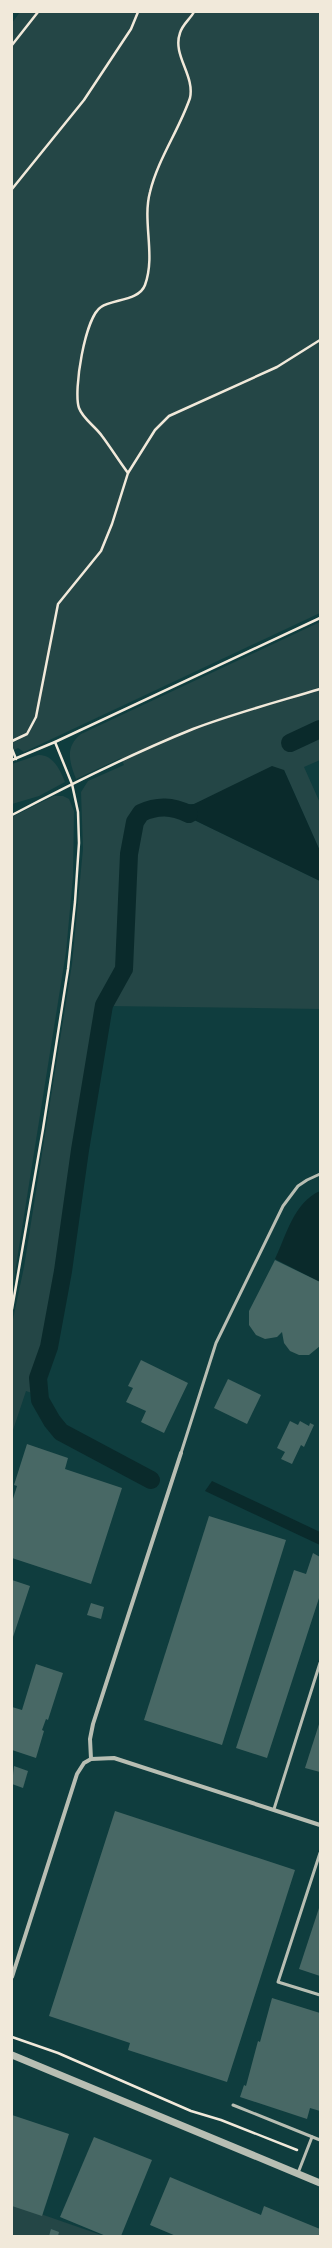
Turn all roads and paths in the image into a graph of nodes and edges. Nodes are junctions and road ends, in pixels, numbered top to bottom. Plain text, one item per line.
1 (38, 12) edge
2 (138, 12) edge
3 (194, 12) edge
4 (12, 45) edge
5 (12, 189) edge
6 (320, 340) edge
7 (128, 473) junction
8 (320, 618) edge
9 (320, 688) edge
10 (12, 741) edge
11 (55, 742) junction
12 (12, 749) edge
13 (16, 759) junction
14 (12, 760) edge
15 (72, 784) junction
16 (12, 815) edge
17 (320, 1174) edge
18 (12, 1310) edge
19 (181, 1453) joint
20 (320, 1663) edge
21 (91, 1759) junction
22 (274, 1809) junction
23 (320, 1825) edge
24 (320, 1854) edge
25 (316, 1866) junction
26 (320, 1868) edge
27 (12, 1977) edge
28 (320, 1996) edge
29 (12, 2037) edge
30 (12, 2055) edge
31 (233, 2105) dead end
32 (312, 2137) junction
33 (320, 2140) edge
34 (295, 2149) dead end
35 (298, 2174) junction
36 (320, 2183) edge

1 - 4 path
2 - 5 path
3 - 7 path
6 - 7 path
7 - 10 path
8 - 11 path
9 - 15 path
11 - 13 path
11 - 15 path
12 - 13 path
13 - 14 path
15 - 16 path
15 - 18 path
17 - 19 lane
19 - 21 street
20 - 22 lane
21 - 22 street
21 - 27 street
22 - 23 street
24 - 25 lane
25 - 26 lane
25 - 28 lane
29 - 34 path
30 - 35 street
31 - 32 lane
32 - 33 lane
32 - 35 lane
35 - 36 street

